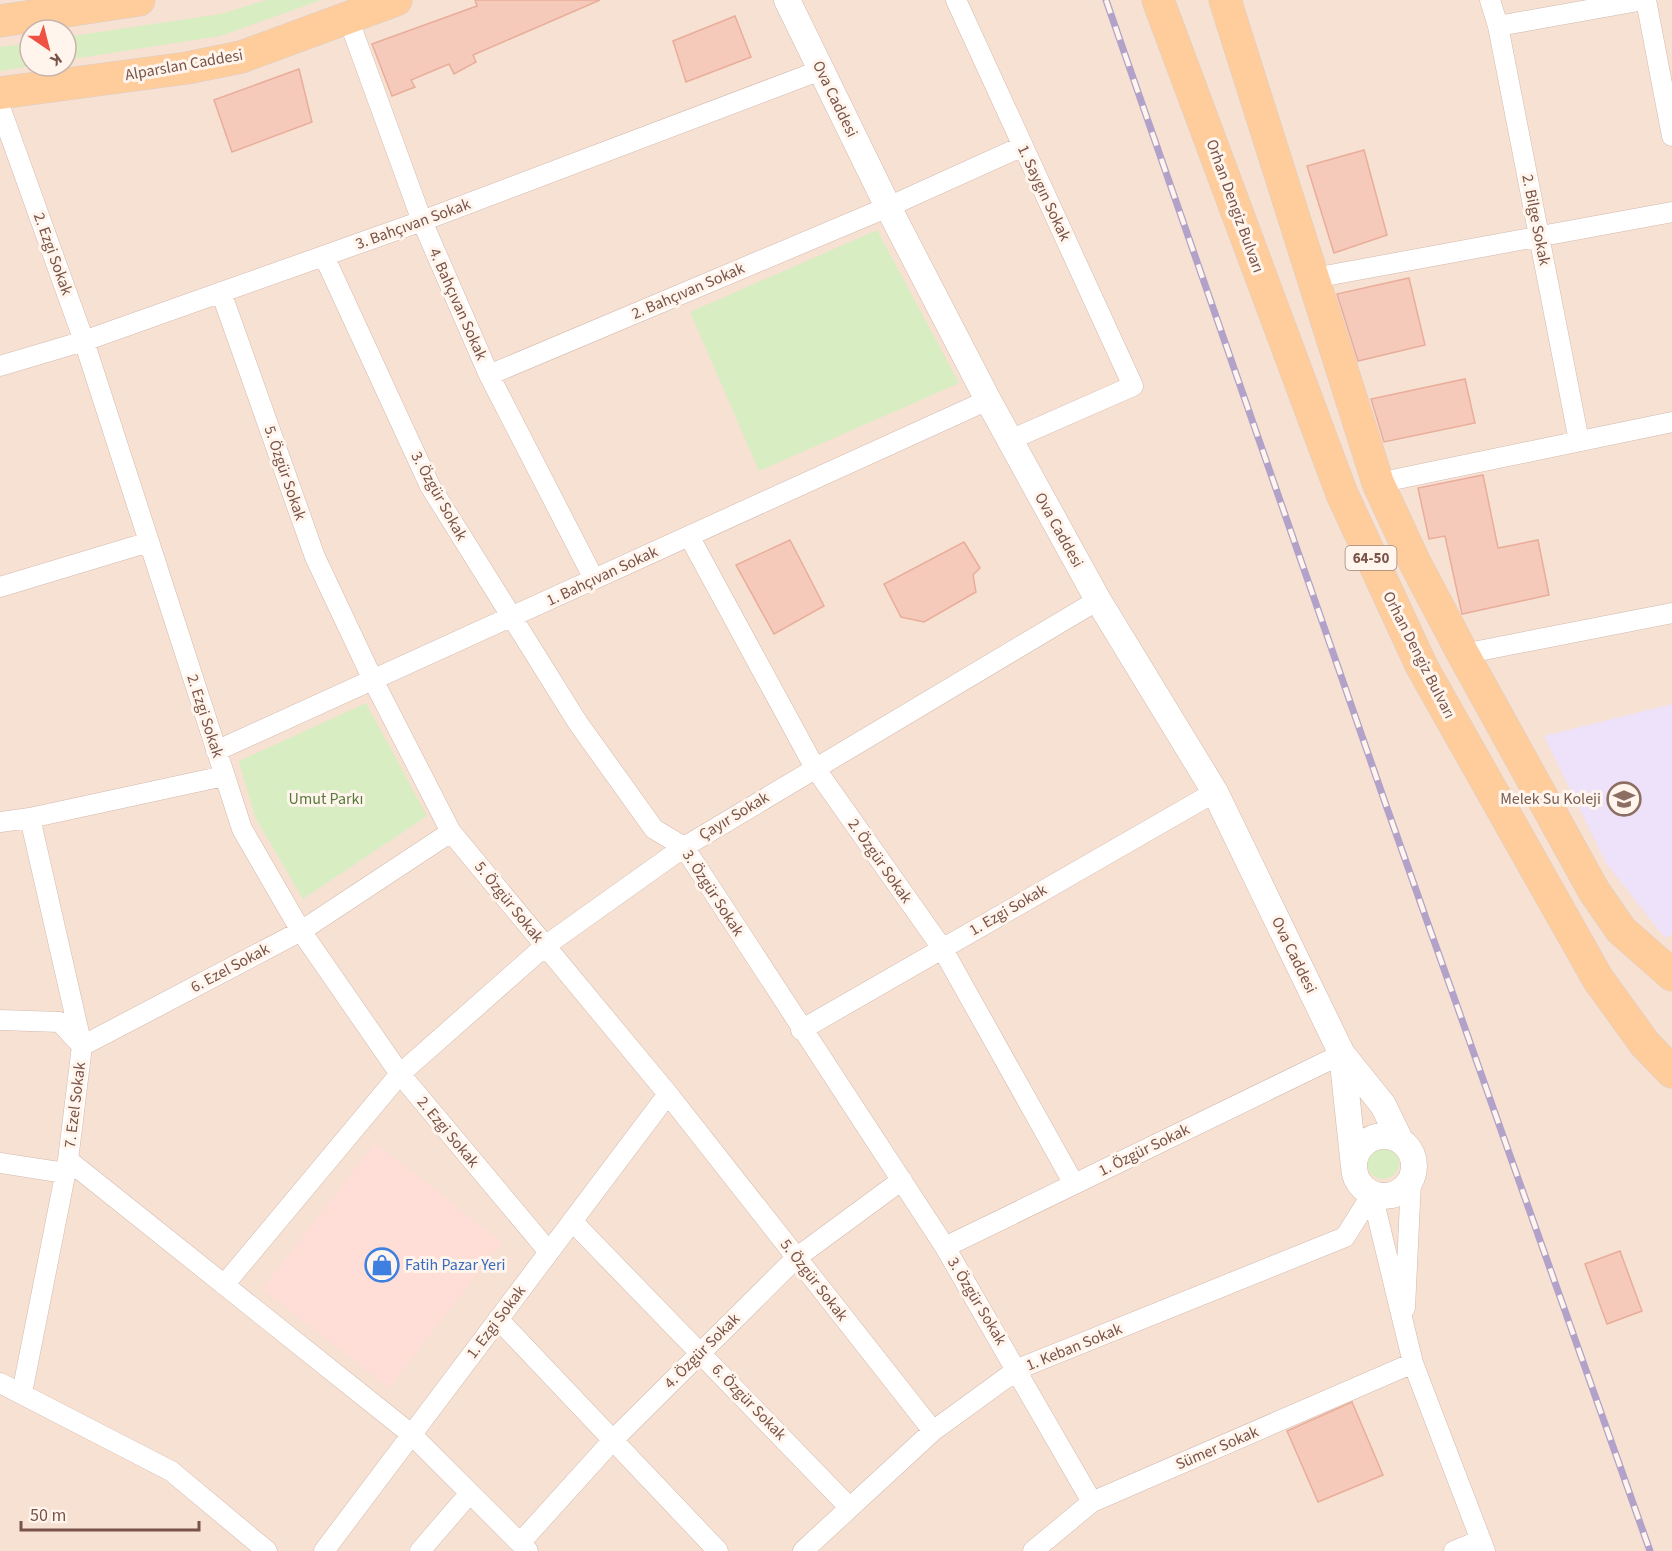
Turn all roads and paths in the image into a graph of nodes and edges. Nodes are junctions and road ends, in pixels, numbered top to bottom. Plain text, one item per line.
1 (139, 0) edge
2 (396, 0) edge
3 (787, 0) edge
4 (956, 0) edge
5 (1158, 0) edge
6 (1225, 0) edge
7 (1490, 0) edge
8 (1645, 0) edge
9 (348, 18) junction
10 (0, 21) edge
11 (1498, 26) junction
12 (821, 70) junction
13 (0, 93) edge
14 (0, 107) edge
15 (1672, 136) edge
16 (1023, 146) junction
17 (888, 207) junction
18 (1672, 212) edge
19 (422, 221) junction
20 (1540, 236) junction
21 (324, 256) junction
22 (1314, 278) junction
23 (221, 292) junction
24 (84, 341) junction
25 (0, 366) edge
26 (489, 375) junction
27 (988, 400) junction
28 (1672, 422) edge
29 (1010, 440) junction
30 (1579, 441) junction
31 (1378, 483) junction
32 (689, 536) junction
33 (149, 542) junction
34 (594, 579) junction
35 (0, 587) edge
36 (1098, 600) junction
37 (1672, 613) edge
38 (510, 617) junction
39 (1463, 654) junction
40 (373, 680) junction
41 (216, 751) junction
42 (814, 768) junction
43 (224, 776) junction
44 (1215, 792) junction
45 (30, 818) junction
46 (0, 822) edge
47 (451, 832) junction
48 (684, 847) junction
49 (302, 931) junction
50 (545, 946) junction
51 (942, 948) junction
52 (1669, 971) edge
53 (0, 1020) edge
54 (801, 1029) junction
55 (82, 1046) junction
56 (1342, 1054) junction
57 (1672, 1072) edge
58 (400, 1074) junction
59 (668, 1094) junction
60 (1400, 1140) junction
61 (0, 1163) edge
62 (67, 1167) junction
63 (1354, 1167) junction
64 (902, 1180) junction
65 (1411, 1181) junction
66 (1074, 1184) junction
67 (1372, 1194) junction
68 (572, 1221) junction
69 (945, 1246) junction
70 (549, 1252) junction
71 (796, 1258) junction
72 (225, 1285) junction
73 (498, 1319) junction
74 (1404, 1331) junction
75 (701, 1352) junction
76 (1413, 1364) junction
77 (1018, 1369) junction
78 (0, 1383) edge
79 (21, 1393) junction
80 (933, 1431) junction
81 (411, 1434) junction
82 (613, 1440) junction
83 (470, 1493) junction
84 (1092, 1502) junction
85 (849, 1507) junction
86 (1483, 1545) edge
87 (524, 1547) edge
88 (267, 1551) edge
89 (324, 1551) edge
90 (420, 1551) edge
91 (718, 1551) edge
92 (803, 1551) edge
93 (1034, 1551) edge
94 (1454, 1551) edge

1 - 10 main road
2 - 9 main road, Alparslan Caddesi
3 - 12 street, Ova Caddesi
4 - 16 street, 1. Saygın Sokak
5 - 57 main road, Orhan Dengiz Bulvarı / 64-50
6 - 22 main road, 64-50
7 - 11 street, 2. Bilge Sokak
8 - 11 street
8 - 15 street
9 - 13 main road, Alparslan Caddesi
9 - 19 street, 4. Bahçıvan Sokak
11 - 20 street, 2. Bilge Sokak
12 - 17 street, Ova Caddesi
12 - 19 street, 3. Bahçıvan Sokak
14 - 24 street, 2. Ezgi Sokak
16 - 17 street, 2. Bahçıvan Sokak
16 - 29 street, 1. Saygın Sokak
17 - 26 street, 2. Bahçıvan Sokak
17 - 27 street, Ova Caddesi
18 - 20 street
19 - 21 street, 3. Bahçıvan Sokak
19 - 26 street, 4. Bahçıvan Sokak
20 - 22 street
20 - 30 street, 2. Bilge Sokak
21 - 23 street, 3. Bahçıvan Sokak
21 - 38 street, 3. Özgür Sokak
22 - 31 main road, 64-50
23 - 24 street, 3. Bahçıvan Sokak
23 - 40 street, 5. Özgür Sokak
24 - 25 street, 3. Bahçıvan Sokak
24 - 33 street, 2. Ezgi Sokak
26 - 34 street, 4. Bahçıvan Sokak
27 - 29 street, Ova Caddesi
27 - 32 street, 1. Bahçıvan Sokak
28 - 30 street
29 - 36 street, Ova Caddesi
30 - 31 street
31 - 39 main road, 64-50
32 - 34 street, 1. Bahçıvan Sokak
32 - 42 street, 2. Özgür Sokak
33 - 35 street
33 - 41 street, 2. Ezgi Sokak
34 - 38 street, 1. Bahçıvan Sokak
36 - 42 street, Çayır Sokak
36 - 44 street, Ova Caddesi
37 - 39 street
38 - 40 street, 1. Bahçıvan Sokak
38 - 48 street, 3. Özgür Sokak
39 - 52 main road, 64-50
40 - 41 street, 1. Bahçıvan Sokak
40 - 47 street, 5. Özgür Sokak
41 - 43 street, 2. Ezgi Sokak
42 - 48 street, Çayır Sokak
42 - 51 street, 2. Özgür Sokak
43 - 45 street
43 - 49 street, 2. Ezgi Sokak
44 - 51 street, 1. Ezgi Sokak
44 - 56 street, Ova Caddesi
45 - 46 street
45 - 55 street, 7. Ezel Sokak
47 - 49 street, 6. Ezel Sokak
47 - 50 street, 5. Özgür Sokak
48 - 50 street, Çayır Sokak
48 - 54 street, 3. Özgür Sokak
49 - 55 street, 6. Ezel Sokak
49 - 58 street, 2. Ezgi Sokak
50 - 58 street, Çayır Sokak
50 - 59 street, 5. Özgür Sokak
51 - 54 street, 1. Ezgi Sokak
51 - 66 street, 2. Özgür Sokak
53 - 55 street
54 - 64 street, 3. Özgür Sokak
55 - 62 street, 7. Ezel Sokak
56 - 60 street
56 - 63 street
56 - 66 street, 1. Özgür Sokak
58 - 70 street, 2. Ezgi Sokak
58 - 72 street, Çayır Sokak
59 - 68 street, 1. Ezgi Sokak
59 - 71 street, 5. Özgür Sokak
60 - 63 street
60 - 65 street
61 - 62 street
62 - 72 street
62 - 79 street, 7. Ezel Sokak
63 - 67 street
64 - 69 street, 3. Özgür Sokak
64 - 71 street, 4. Özgür Sokak
65 - 67 street
65 - 74 street
66 - 69 street, 1. Özgür Sokak
67 - 74 street
67 - 77 street, 1. Keban Sokak
68 - 70 street, 1. Ezgi Sokak
68 - 75 street, 6. Özgür Sokak
69 - 77 street, 3. Özgür Sokak
70 - 73 street, 1. Ezgi Sokak
71 - 75 street, 4. Özgür Sokak
71 - 80 street, 5. Özgür Sokak
72 - 81 street
73 - 81 street, 1. Ezgi Sokak
73 - 82 street
74 - 76 street
75 - 82 street, 4. Özgür Sokak
75 - 85 street, 6. Özgür Sokak
76 - 84 street, Sümer Sokak
76 - 86 street
77 - 80 street, 1. Keban Sokak
77 - 84 street, 3. Özgür Sokak
78 - 79 street
79 - 88 street
80 - 85 street, 1. Keban Sokak
81 - 83 street
81 - 89 street, 1. Ezgi Sokak
82 - 87 street, 4. Özgür Sokak
82 - 91 street
83 - 87 street
83 - 90 street
84 - 93 street, Sümer Sokak
85 - 92 street, 1. Keban Sokak
86 - 94 street

